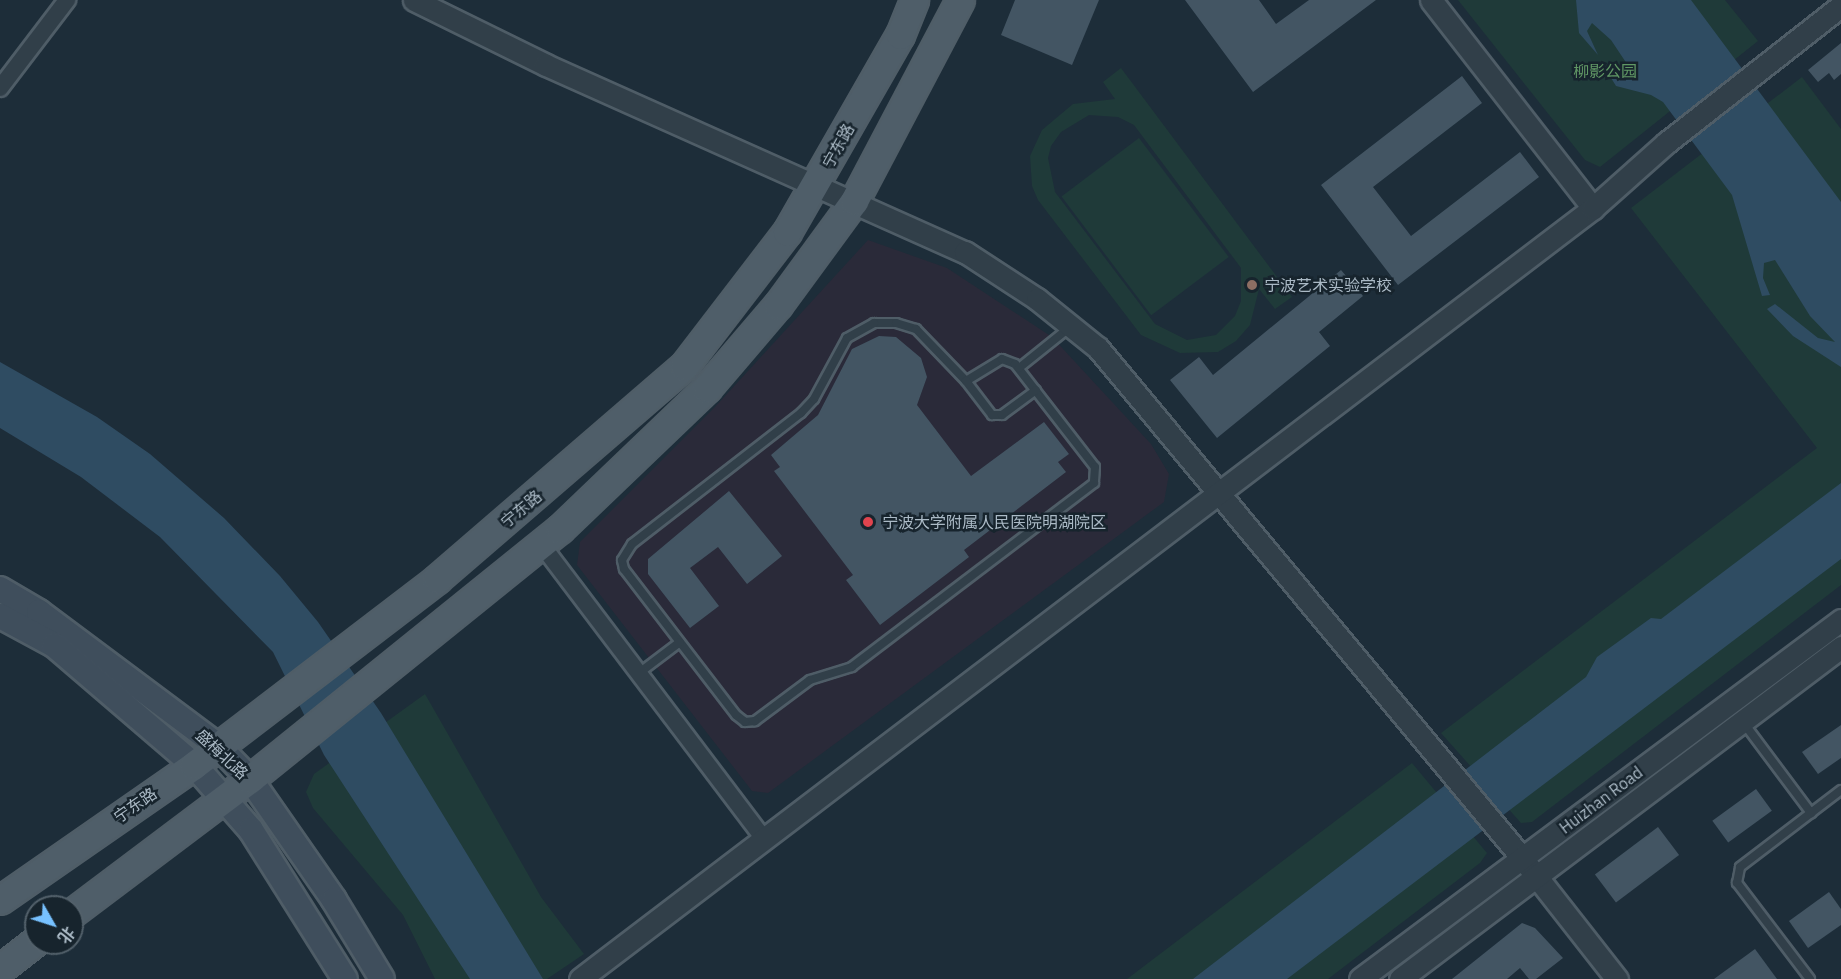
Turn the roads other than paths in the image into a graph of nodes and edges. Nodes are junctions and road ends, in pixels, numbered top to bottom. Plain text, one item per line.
1 (66, 0) edge
2 (414, 0) edge
3 (914, 0) edge
4 (960, 0) edge
5 (1431, 0) edge
6 (1841, 6) edge
7 (0, 88) edge
8 (817, 185) junction
9 (854, 201) junction
10 (1593, 208) junction
11 (1071, 326) junction
12 (1019, 369) junction
13 (966, 381) junction
14 (1036, 390) junction
15 (1219, 490) junction
16 (541, 544) junction
17 (0, 589) edge
18 (0, 616) edge
19 (1841, 620) edge
20 (680, 642) junction
21 (1841, 647) edge
22 (639, 674) junction
23 (1743, 721) junction
24 (218, 746) junction
25 (194, 765) junction
26 (249, 779) junction
27 (1841, 790) edge
28 (225, 797) junction
29 (1811, 813) junction
30 (764, 839) junction
31 (1522, 858) junction
32 (1537, 877) junction
33 (0, 900) edge
34 (84, 904) edge
35 (24, 950) edge
36 (0, 969) edge
37 (345, 979) edge
38 (382, 979) edge
39 (580, 979) edge
40 (1360, 979) edge
41 (1400, 979) edge
42 (1617, 979) edge
43 (1810, 979) edge

1 - 7 street
2 - 8 street
3 - 8 main road, 宁东路
4 - 9 main road
5 - 10 street
6 - 10 street
8 - 9 street
8 - 24 main road, 宁东路
9 - 11 street
9 - 16 main road
10 - 15 street
11 - 12 lane
11 - 15 street
12 - 13 lane
12 - 14 lane
13 - 14 lane
13 - 20 lane
14 - 20 lane
15 - 30 street
15 - 31 street
16 - 22 street
16 - 26 main road
17 - 24 main road, 盛梅北路
18 - 25 main road, 盛梅北路
19 - 31 street, Huizhan Road
20 - 22 lane
21 - 23 street, Huizhan Road
22 - 30 street
23 - 29 lane
23 - 32 street, Huizhan Road
24 - 25 main road, 宁东路
24 - 26 main road, 盛梅北路
25 - 28 main road, 盛梅北路
25 - 33 main road, 宁东路
26 - 28 main road
26 - 38 main road, 盛梅北路
27 - 29 lane
28 - 34 main road
28 - 37 main road, 盛梅北路
29 - 43 lane
30 - 39 street
31 - 32 street
31 - 40 street, Huizhan Road
32 - 41 street, Huizhan Road
32 - 42 street
35 - 36 main road

